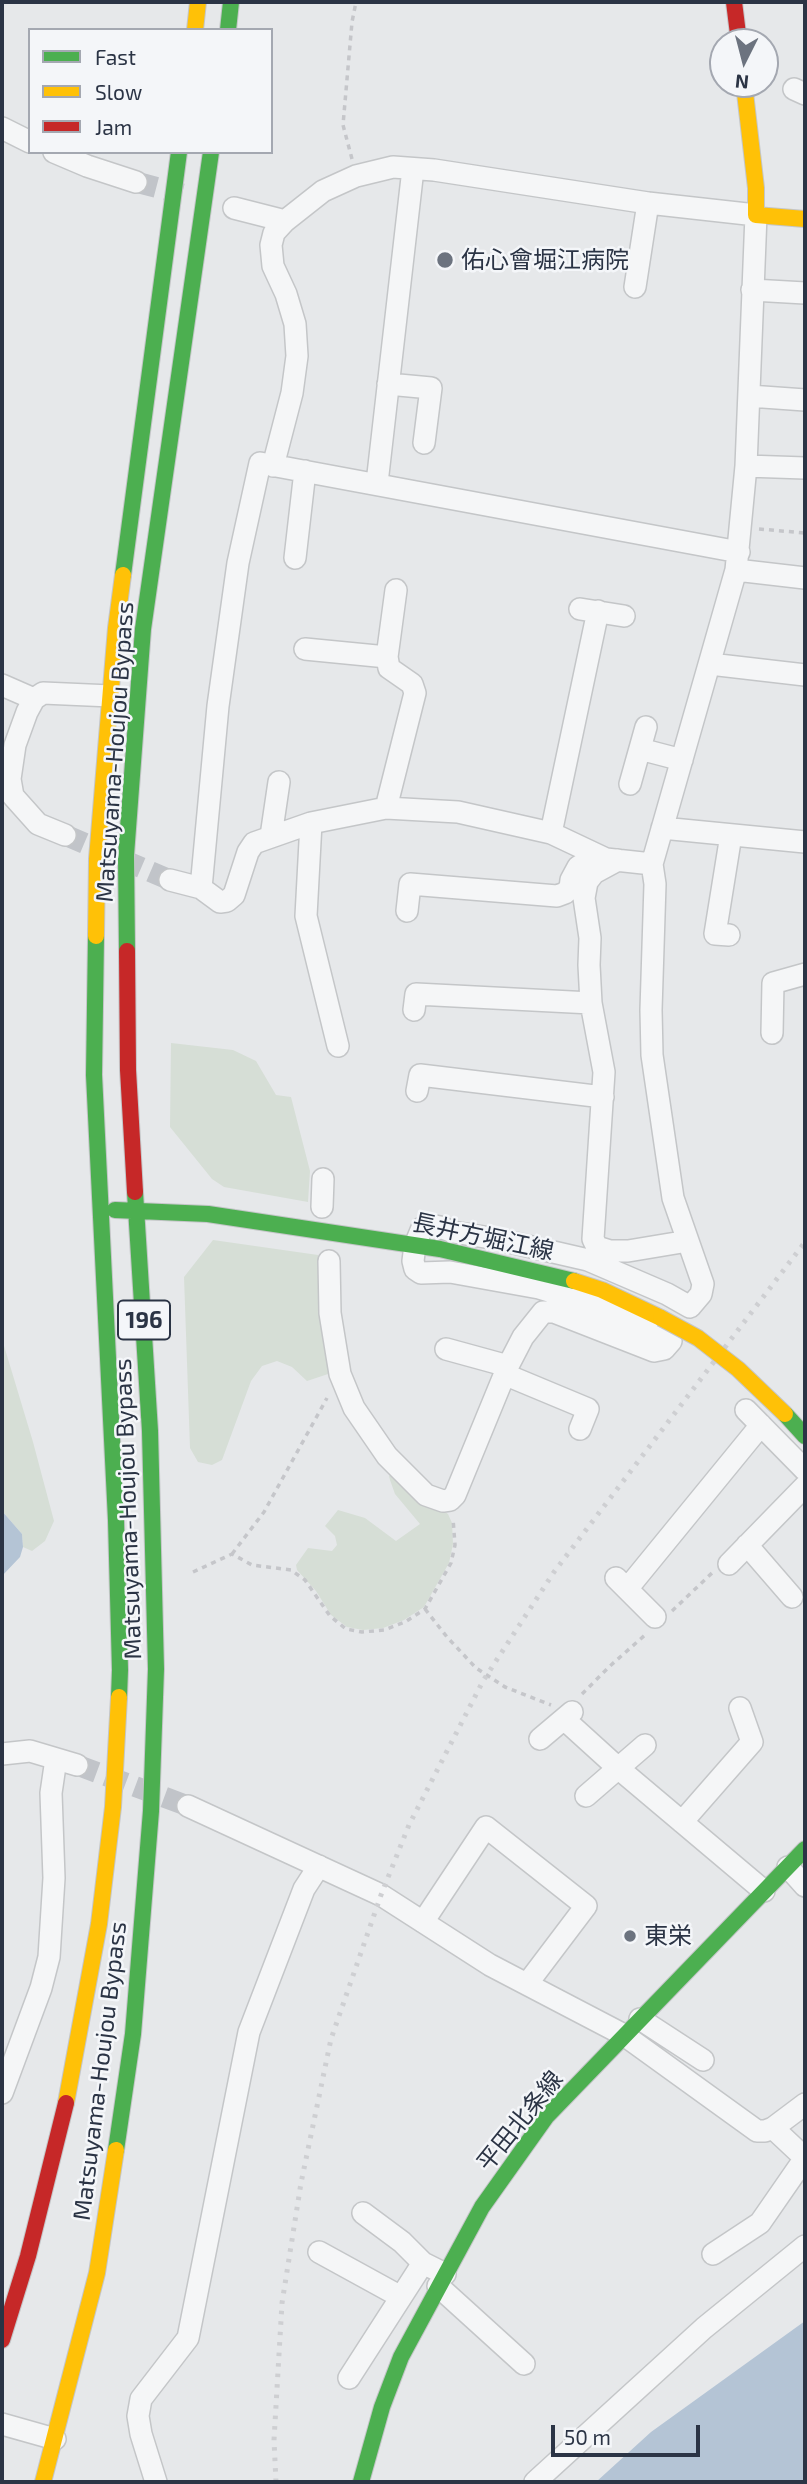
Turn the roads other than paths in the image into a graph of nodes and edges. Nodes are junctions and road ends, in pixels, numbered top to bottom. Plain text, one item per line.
1 (198, 2) edge
2 (231, 2) edge
3 (734, 2) edge
4 (195, 28) edge
5 (228, 28) edge
6 (737, 28) edge
7 (746, 98) edge
8 (2, 128) edge
9 (28, 141) edge
10 (59, 154) edge
11 (179, 154) edge
12 (211, 154) edge
13 (413, 169) junction
14 (136, 182) tunnel mouth
15 (648, 203) junction
16 (234, 208) dead end
17 (756, 215) junction
18 (805, 219) edge
19 (285, 221) junction
20 (635, 288) dead end
21 (752, 290) junction
22 (805, 293) edge
23 (388, 384) junction
24 (749, 396) junction
25 (805, 400) edge
26 (424, 443) dead end
27 (273, 466) junction
28 (746, 466) junction
29 (805, 468) edge
30 (305, 471) junction
31 (377, 484) junction
32 (739, 552) junction
33 (295, 558) dead end
34 (805, 578) edge
35 (396, 590) dead end
36 (624, 616) dead end
37 (305, 649) dead end
38 (387, 657) junction
39 (710, 664) junction
40 (805, 675) edge
41 (2, 685) edge
42 (111, 696) junction
43 (34, 699) junction
44 (646, 727) dead end
45 (640, 749) junction
46 (682, 760) junction
47 (279, 782) dead end
48 (630, 784) dead end
49 (386, 808) junction
50 (311, 823) junction
51 (662, 828) junction
52 (551, 833) junction
53 (65, 835) tunnel mouth
54 (731, 835) junction
55 (271, 836) junction
56 (805, 842) edge
57 (597, 855) junction
58 (618, 860) junction
59 (652, 864) junction
60 (170, 880) tunnel mouth
61 (201, 888) junction
62 (407, 911) dead end
63 (729, 935) dead end
64 (805, 974) edge
65 (591, 1003) junction
66 (414, 1010) dead end
67 (772, 1033) dead end
68 (337, 1046) dead end
69 (417, 1091) dead end
70 (603, 1097) junction
71 (323, 1180) dead end
72 (322, 1207) dead end
73 (102, 1210) junction
74 (137, 1210) junction
75 (688, 1241) junction
76 (415, 1245) junction
77 (330, 1261) dead end
78 (690, 1307) junction
79 (671, 1341) junction
80 (446, 1349) dead end
81 (506, 1370) junction
82 (580, 1429) dead end
83 (805, 1436) edge
84 (805, 1470) edge
85 (805, 1486) edge
86 (747, 1545) junction
87 (729, 1564) dead end
88 (792, 1597) dead end
89 (655, 1617) dead end
90 (740, 1708) dead end
91 (540, 1739) dead end
92 (645, 1745) dead end
93 (2, 1754) edge
94 (618, 1768) junction
95 (586, 1796) dead end
96 (188, 1806) tunnel mouth
97 (682, 1822) junction
98 (805, 1849) edge
99 (319, 1866) junction
100 (788, 1867) junction
101 (805, 1885) edge
102 (764, 1891) junction
103 (423, 1922) junction
104 (527, 1984) junction
105 (640, 2019) junction
106 (624, 2035) junction
107 (702, 2060) dead end
108 (2, 2093) edge
109 (805, 2104) edge
110 (773, 2128) junction
111 (363, 2213) dead end
112 (805, 2246) edge
113 (319, 2252) dead end
114 (713, 2255) dead end
115 (423, 2263) junction
116 (441, 2280) junction
117 (401, 2297) junction
118 (2, 2340) edge
119 (524, 2364) dead end
120 (349, 2378) dead end
121 (2, 2424) edge
122 (55, 2439) junction
123 (368, 2480) edge
124 (43, 2482) edge
125 (156, 2482) edge
126 (535, 2482) edge

1 - 4 main road
2 - 5 main road
3 - 6 main road
7 - 17 main road
8 - 9 street
10 - 14 street
11 - 42 main road, Matsuyama-Houjou Bypass / 196
12 - 74 main road, Matsuyama-Houjou Bypass / 196
13 - 15 street
13 - 19 street
13 - 23 street
15 - 17 street
15 - 20 street
16 - 19 street
17 - 18 main road
17 - 21 street
19 - 27 street
21 - 22 street
21 - 24 street
23 - 26 street
23 - 31 street
24 - 25 street
24 - 28 street
27 - 30 street
27 - 61 street
28 - 29 street
28 - 32 street
30 - 31 street
30 - 33 street
31 - 32 street
32 - 34 street
32 - 39 street
35 - 38 street
36 - 52 street
37 - 38 street
38 - 49 street
39 - 40 street
39 - 46 street
41 - 43 street
42 - 43 street
42 - 73 main road, Matsuyama-Houjou Bypass / 196
43 - 53 street
44 - 45 street
45 - 46 street
45 - 48 street
46 - 51 street
47 - 55 street
49 - 50 street
49 - 52 street
50 - 55 street
50 - 68 street
51 - 54 street
51 - 59 street
52 - 57 street
54 - 56 street
54 - 63 street
55 - 61 street
57 - 58 street
57 - 62 street
58 - 59 street
58 - 65 street
59 - 75 street
60 - 61 street
64 - 67 street
65 - 66 street
65 - 70 street
69 - 70 street
70 - 75 street
71 - 72 street
73 - 74 main road, 長井方堀江線
73 - 118 main road, Matsuyama-Houjou Bypass / 196
74 - 76 main road, 長井方堀江線
74 - 122 main road, Matsuyama-Houjou Bypass / 196
75 - 78 street
76 - 78 street
76 - 79 street
76 - 83 main road, 長井方堀江線, bridge
77 - 81 street
78 - 79 street
79 - 81 street
80 - 81 street
81 - 82 street
84 - 89 street
85 - 86 street
86 - 87 street
86 - 88 street
90 - 97 street
91 - 94 street
92 - 94 street
93 - 108 street
94 - 95 street
94 - 97 street
96 - 99 street
97 - 102 street
98 - 100 main road, 平田北条線
99 - 103 street
99 - 125 street
100 - 101 street
100 - 102 main road, 平田北条線
102 - 105 main road, 平田北条線
103 - 104 street
103 - 104 street
104 - 106 street
105 - 106 main road, 平田北条線
105 - 107 street
106 - 110 street
106 - 116 main road, 平田北条線
109 - 110 street
110 - 114 street
111 - 115 street
112 - 126 street
113 - 117 street
115 - 116 street
115 - 117 street
116 - 119 street
116 - 123 main road, 平田北条線
117 - 120 street
121 - 122 street
122 - 124 main road, Matsuyama-Houjou Bypass / 196

